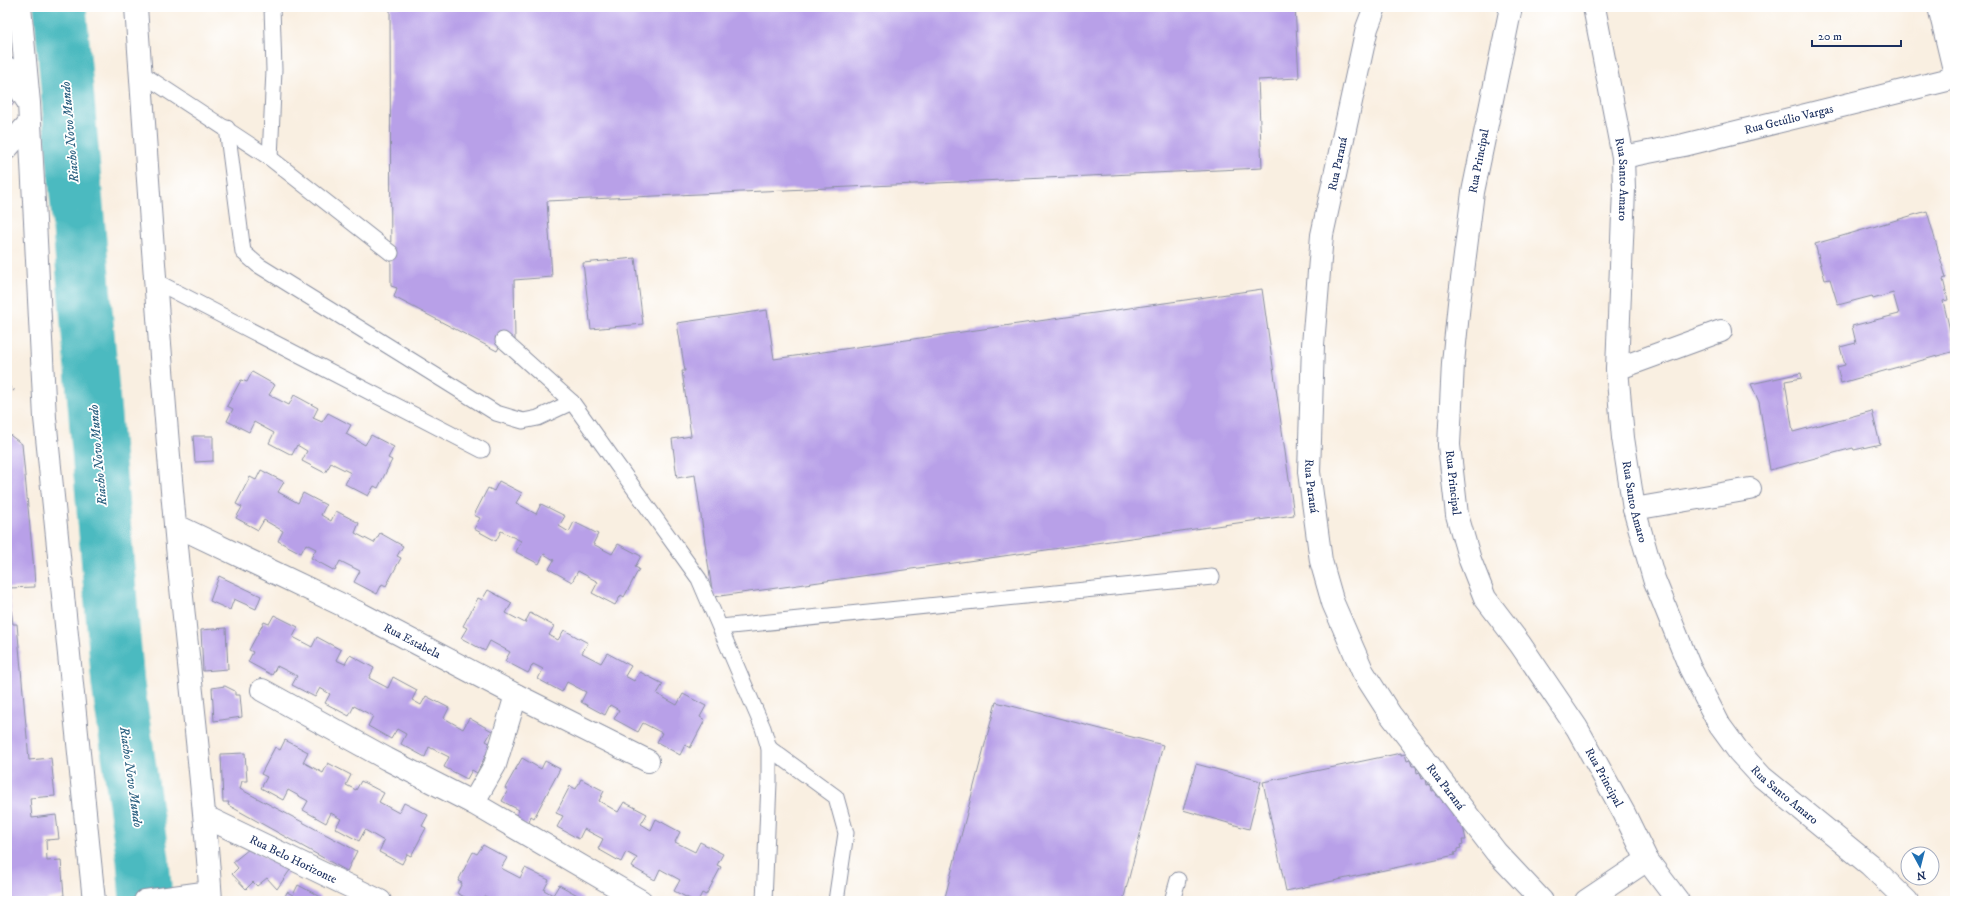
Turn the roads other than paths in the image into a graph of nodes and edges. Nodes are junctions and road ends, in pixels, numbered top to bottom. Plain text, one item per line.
1 (20, 7) edge
2 (136, 7) edge
3 (272, 7) edge
4 (1375, 7) edge
5 (1511, 7) edge
6 (1594, 7) edge
7 (1939, 7) edge
8 (7, 68) edge
9 (141, 73) junction
10 (1955, 74) edge
11 (1955, 78) edge
12 (29, 113) junction
13 (227, 128) junction
14 (7, 148) edge
15 (1622, 157) junction
16 (270, 158) junction
17 (391, 253) dead end
18 (155, 280) junction
19 (1721, 331) dead end
20 (503, 340) dead end
21 (1618, 369) junction
22 (572, 402) junction
23 (482, 450) dead end
24 (1750, 488) dead end
25 (1634, 509) junction
26 (175, 525) junction
27 (1212, 577) dead end
28 (721, 627) junction
29 (262, 690) dead end
30 (516, 695) junction
31 (768, 748) junction
32 (648, 761) dead end
33 (473, 803) junction
34 (206, 817) junction
35 (1647, 860) junction
36 (1178, 880) dead end
37 (211, 896) edge
38 (94, 901) edge
39 (145, 901) edge
40 (380, 901) edge
41 (641, 901) edge
42 (764, 901) edge
43 (836, 901) edge
44 (1172, 901) edge
45 (1542, 901) edge
46 (1586, 901) edge
47 (1678, 901) edge
48 (1907, 901) edge

1 - 12 street
2 - 9 street
3 - 16 lane
4 - 45 street, Rua Paraná
5 - 35 street, Rua Principal
6 - 15 street, Rua Santo Amaro
7 - 10 street
8 - 12 street
9 - 13 lane
9 - 18 street
11 - 15 street, Rua Getúlio Vargas
12 - 14 street
12 - 38 street
13 - 16 lane
13 - 22 lane
15 - 21 street, Rua Santo Amaro
16 - 17 lane
18 - 23 lane
18 - 26 street
19 - 21 street
20 - 22 lane
21 - 25 street, Rua Santo Amaro
22 - 28 lane
24 - 25 street
25 - 48 street, Rua Santo Amaro
26 - 30 street, Rua Estabela
26 - 34 street
27 - 28 lane
28 - 31 lane
29 - 33 street
30 - 32 street, Rua Estabela
30 - 33 street
31 - 42 lane
31 - 43 lane
33 - 41 street
34 - 37 street
34 - 40 street, Rua Belo Horizonte
35 - 46 street
35 - 47 street, Rua Principal
36 - 44 lane
37 - 39 street

